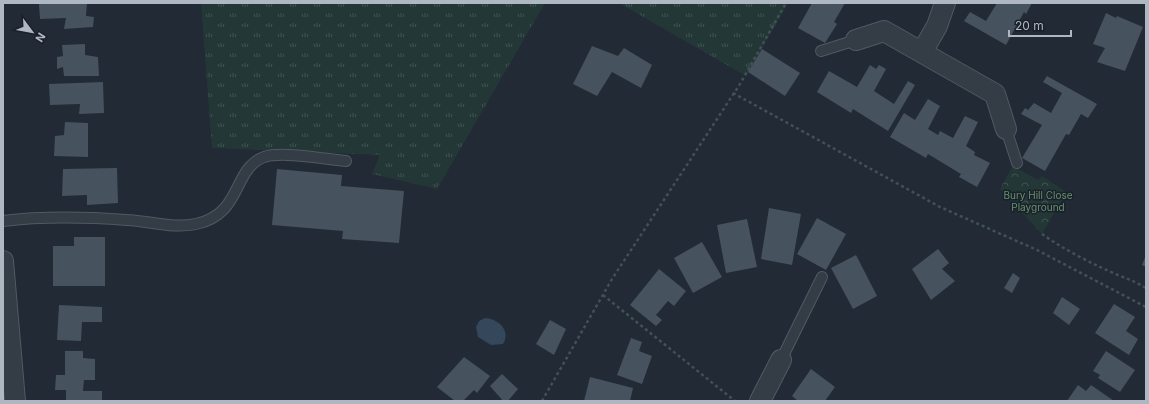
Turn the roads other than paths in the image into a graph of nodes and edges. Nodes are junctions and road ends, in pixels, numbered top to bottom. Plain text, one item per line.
1 (945, 3) edge
2 (856, 40) joint
3 (821, 51) dead end
4 (922, 52) junction
5 (1006, 128) joint
6 (346, 161) dead end
7 (1017, 163) dead end
8 (3, 221) edge
9 (3, 262) edge
10 (822, 277) dead end
11 (781, 360) joint
12 (15, 401) edge
13 (760, 401) edge

1 - 4 street
2 - 3 lane
2 - 4 street
4 - 5 street
5 - 7 lane
6 - 8 lane
9 - 12 street
10 - 11 lane
11 - 13 street

